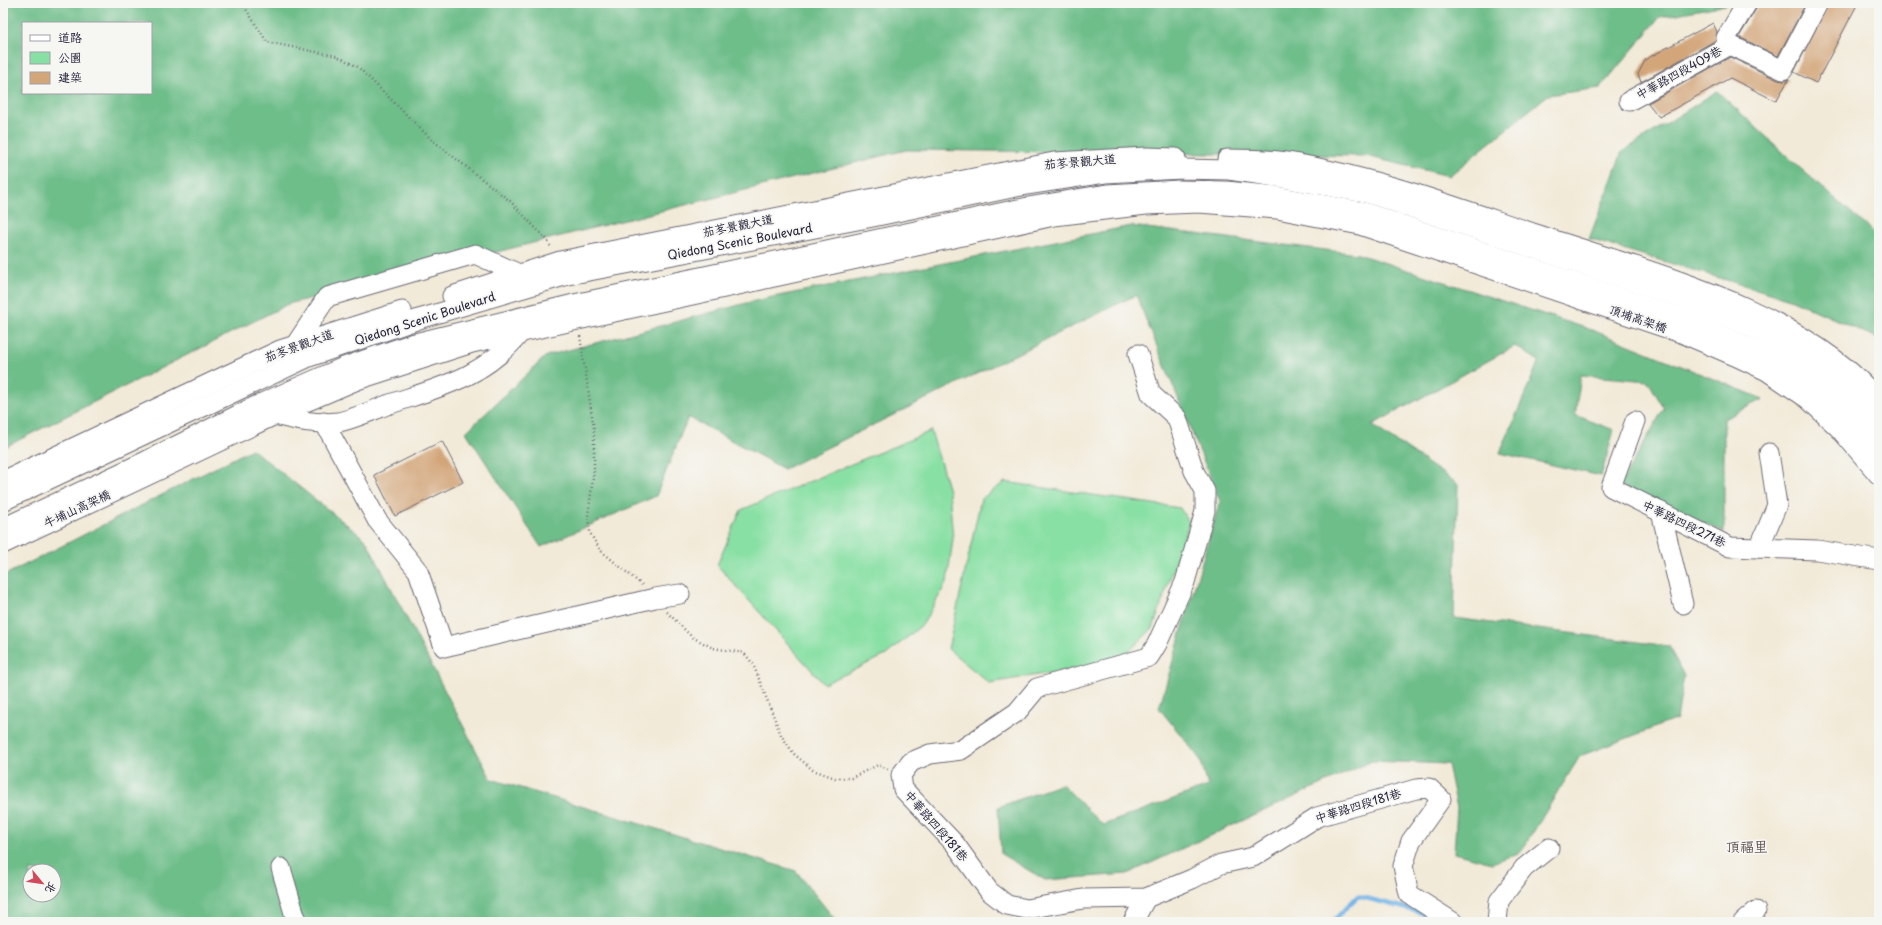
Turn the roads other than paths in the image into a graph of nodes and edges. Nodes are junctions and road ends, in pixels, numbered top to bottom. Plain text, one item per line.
1 (1747, 3) edge
2 (1818, 3) edge
3 (1730, 45) junction
4 (1629, 101) dead end
5 (1372, 187) junction
6 (1362, 219) junction
7 (564, 268) junction
8 (519, 274) junction
9 (575, 312) junction
10 (521, 332) junction
11 (294, 346) junction
12 (1138, 354) dead end
13 (282, 370) junction
14 (1879, 401) edge
15 (274, 415) junction
16 (1635, 421) dead end
17 (324, 422) junction
18 (1879, 425) edge
19 (131, 430) junction
20 (1769, 452) dead end
21 (1879, 453) edge
22 (149, 467) junction
23 (1879, 475) edge
24 (3, 481) edge
25 (120, 488) junction
26 (65, 499) junction
27 (3, 501) edge
28 (1661, 512) junction
29 (3, 528) edge
30 (3, 544) edge
31 (1759, 548) junction
32 (1879, 560) edge
33 (680, 594) dead end
34 (1683, 604) dead end
35 (1549, 848) dead end
36 (281, 868) dead end
37 (1146, 898) junction
38 (298, 922) edge
39 (1134, 922) edge
40 (1453, 922) edge
41 (1497, 922) edge

1 - 3 street, 中華路四段409巷
2 - 3 street, 中華路四段409巷
3 - 4 street, 中華路四段409巷
5 - 7 street, Qiedong Scenic Boulevard
5 - 14 street
5 - 18 street
6 - 9 street, Qiedong Scenic Boulevard
6 - 21 street, 頂埔高架橋
6 - 23 street, 頂埔高架橋
7 - 8 street, 茄苳景觀大道
7 - 9 street
7 - 13 street, Qiedong Scenic Boulevard
8 - 11 street, 茄苳景觀大道
8 - 11 street
9 - 10 street
9 - 22 street, Qiedong Scenic Boulevard
10 - 15 street
10 - 17 street
11 - 13 street
11 - 19 street, 茄苳景觀大道
12 - 37 street, 中華路四段181巷
13 - 19 street, Qiedong Scenic Boulevard
15 - 17 street
15 - 22 street
16 - 28 street, 中華路四段271巷
17 - 33 street
19 - 24 street
19 - 27 street
20 - 31 street
22 - 25 street, 牛埔山高架橋
22 - 26 street, 牛埔山高架橋
25 - 26 street
25 - 30 street, 牛埔山高架橋
26 - 29 street, 牛埔山高架橋
28 - 31 street, 中華路四段271巷
28 - 34 street
31 - 32 street, 中華路四段271巷
35 - 41 street
36 - 38 street
37 - 39 street
37 - 40 street, 中華路四段181巷

